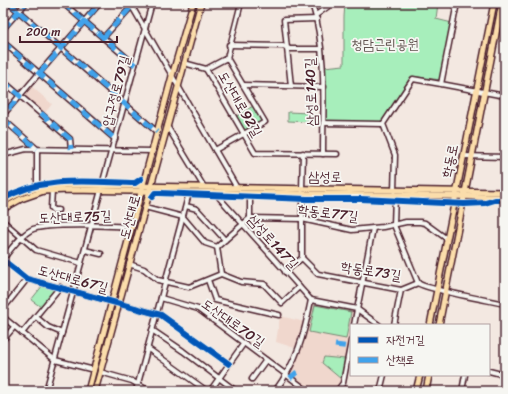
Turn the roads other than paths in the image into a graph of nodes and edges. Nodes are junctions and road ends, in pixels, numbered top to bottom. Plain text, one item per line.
1 (8, 3) edge
2 (26, 3) edge
3 (63, 3) edge
4 (73, 3) edge
5 (100, 3) edge
6 (152, 3) edge
7 (193, 3) edge
8 (201, 3) edge
9 (241, 3) edge
10 (312, 3) edge
11 (333, 3) edge
12 (457, 3) edge
13 (494, 3) edge
14 (502, 3) edge
15 (131, 4) edge
16 (69, 8) junction
17 (18, 12) junction
18 (316, 17) junction
19 (84, 21) junction
20 (145, 28) junction
21 (3, 30) edge
22 (103, 38) junction
23 (3, 42) edge
24 (229, 45) junction
25 (61, 48) junction
26 (287, 48) junction
27 (320, 49) junction
28 (227, 58) junction
29 (184, 63) junction
30 (135, 65) junction
31 (206, 69) junction
32 (40, 73) junction
33 (3, 81) edge
34 (175, 81) junction
35 (441, 84) junction
36 (243, 85) junction
37 (291, 86) junction
38 (324, 87) junction
39 (476, 91) junction
40 (485, 92) junction
41 (20, 96) junction
42 (505, 96) edge
43 (125, 103) junction
44 (3, 115) edge
45 (3, 119) edge
46 (323, 123) junction
47 (383, 124) junction
48 (167, 125) junction
49 (157, 132) junction
50 (244, 134) junction
51 (115, 139) junction
52 (37, 149) junction
53 (71, 150) junction
54 (216, 150) junction
55 (111, 151) junction
56 (153, 151) junction
57 (304, 153) junction
58 (324, 154) junction
59 (337, 154) dead end
60 (3, 155) edge
61 (463, 156) junction
62 (472, 156) junction
63 (505, 157) edge
64 (37, 187) junction
65 (204, 187) junction
66 (102, 188) junction
67 (237, 188) junction
68 (143, 189) junction
69 (150, 189) junction
70 (52, 190) junction
71 (302, 191) junction
72 (505, 192) edge
73 (189, 193) junction
74 (215, 193) junction
75 (250, 193) junction
76 (394, 193) junction
77 (455, 194) junction
78 (464, 194) junction
79 (505, 197) edge
80 (3, 203) edge
81 (186, 206) junction
82 (145, 207) junction
83 (3, 209) edge
84 (58, 210) dead end
85 (183, 217) junction
86 (250, 218) junction
87 (302, 219) junction
88 (50, 220) dead end
89 (3, 221) edge
90 (243, 224) junction
91 (394, 225) junction
92 (51, 226) junction
93 (91, 226) junction
94 (132, 228) junction
95 (373, 228) junction
96 (21, 238) junction
97 (447, 238) junction
98 (225, 240) junction
99 (217, 247) junction
100 (85, 250) junction
101 (101, 254) dead end
102 (302, 258) junction
103 (3, 259) edge
104 (81, 263) junction
105 (129, 264) junction
106 (285, 272) junction
107 (221, 274) junction
108 (27, 279) junction
109 (208, 280) junction
110 (166, 281) junction
111 (362, 282) junction
112 (418, 283) junction
113 (60, 287) junction
114 (299, 287) junction
115 (401, 290) junction
116 (436, 290) junction
117 (73, 291) junction
118 (444, 291) junction
119 (161, 298) junction
120 (311, 300) junction
121 (112, 302) junction
122 (119, 304) junction
123 (505, 304) edge
124 (3, 309) edge
125 (357, 309) junction
126 (156, 314) junction
127 (280, 315) dead end
128 (3, 317) edge
129 (36, 317) junction
130 (354, 324) edge
131 (379, 324) edge
132 (394, 324) edge
133 (430, 324) edge
134 (439, 324) edge
135 (14, 327) junction
136 (152, 330) junction
137 (22, 333) junction
138 (62, 333) junction
139 (3, 340) edge
140 (244, 343) junction
141 (350, 346) edge
142 (147, 348) junction
143 (55, 360) junction
144 (266, 360) junction
145 (229, 364) junction
146 (94, 370) junction
147 (490, 371) edge
148 (100, 372) junction
149 (287, 375) junction
150 (505, 375) edge
151 (384, 376) edge
152 (420, 376) edge
153 (429, 376) edge
154 (465, 376) edge
155 (219, 378) junction
156 (252, 379) dead end
157 (138, 383) junction
158 (46, 391) edge
159 (88, 391) edge
160 (95, 391) edge
161 (136, 391) edge
162 (149, 391) edge
163 (208, 391) edge
164 (236, 391) edge
165 (275, 391) edge
166 (308, 391) edge
167 (337, 391) edge
168 (380, 391) edge
169 (416, 391) edge
170 (426, 391) edge
171 (462, 391) edge

1 - 17 street
2 - 17 street
3 - 16 street
4 - 16 street
5 - 19 street
6 - 20 street, 압구정로79길
7 - 34 main road, 도산대로
8 - 29 main road, 도산대로
9 - 24 street
10 - 18 street, 삼성로140길
11 - 18 street
12 - 35 street
13 - 39 main road, 학동로
14 - 40 main road, 학동로
15 - 20 street
15 - 22 street
16 - 19 street
17 - 21 street
17 - 25 street
18 - 26 street
18 - 27 street, 삼성로140길
19 - 22 street
19 - 25 street
20 - 30 street, 압구정로79길
20 - 34 street
22 - 30 street
23 - 32 street
24 - 26 street
24 - 28 street
25 - 32 street
25 - 43 street
26 - 27 street
26 - 37 street
27 - 38 street, 삼성로140길
28 - 31 street
28 - 36 street
29 - 31 street, 도산대로92길
29 - 34 main road, 도산대로
30 - 43 street, 압구정로79길
31 - 50 street, 도산대로92길
32 - 41 street
32 - 51 street
33 - 41 street
34 - 48 main road, 도산대로
34 - 49 main road, 도산대로
34 - 54 street
35 - 39 street
35 - 47 street
36 - 37 street
36 - 50 street
37 - 38 street
38 - 46 street, 삼성로140길
39 - 40 street
39 - 61 main road, 학동로
40 - 42 street
40 - 62 main road, 학동로
41 - 44 street
41 - 53 street
43 - 49 street
43 - 51 street, 압구정로79길
45 - 52 street
46 - 47 street
46 - 58 street, 삼성로140길
47 - 76 street
48 - 65 street
48 - 69 main road, 도산대로
49 - 56 main road, 도산대로
50 - 54 street
50 - 57 street, 도산대로92길
51 - 55 street, 압구정로79길
52 - 53 street
52 - 60 street
52 - 64 street
53 - 55 street
54 - 67 street
55 - 56 street
55 - 66 street, 압구정로79길
56 - 68 main road, 도산대로
57 - 58 street, 도산대로92길
57 - 71 street
58 - 59 street
61 - 62 street
61 - 77 main road, 학동로
62 - 63 street
62 - 78 main road, 학동로
64 - 66 main road
64 - 80 main road
65 - 67 main road, 삼성로
65 - 69 main road, 삼성로
66 - 68 main road, 삼성로
66 - 70 main road
66 - 93 street, 압구정로79길
67 - 71 main road, 삼성로
68 - 69 main road, 삼성로
68 - 94 main road, 도산대로
69 - 73 main road, 삼성로
69 - 82 main road, 도산대로
70 - 83 main road
70 - 84 street
71 - 75 main road, 삼성로
71 - 76 main road, 삼성로
71 - 87 street
72 - 78 main road, 삼성로
73 - 74 main road, 삼성로
73 - 81 street
74 - 75 main road, 삼성로
74 - 90 street, 삼성로147길
75 - 86 street
76 - 77 main road, 삼성로
76 - 91 street
77 - 78 main road, 삼성로
77 - 97 main road, 학동로
78 - 79 main road, 삼성로
78 - 118 main road, 학동로
81 - 85 street
81 - 98 street
82 - 85 street
82 - 105 main road, 도산대로
85 - 99 street
85 - 110 street
86 - 87 street, 학동로77길
86 - 90 street
87 - 95 street, 학동로77길
87 - 102 street
88 - 92 street
89 - 96 street
90 - 98 street
90 - 106 street, 삼성로147길
91 - 95 street, 학동로77길
91 - 97 street, 학동로77길
91 - 112 street
92 - 93 street, 도산대로75길
92 - 96 street, 도산대로75길
93 - 94 street, 도산대로75길
93 - 100 street, 압구정로79길
94 - 121 main road, 도산대로
95 - 111 street
96 - 103 street, 도산대로75길
96 - 104 street
97 - 116 main road, 학동로
98 - 99 street
99 - 107 street
100 - 101 street
100 - 104 street, 압구정로79길
102 - 106 street
102 - 111 street, 학동로73길
103 - 108 street, 도산대로67길
104 - 117 street, 압구정로79길
105 - 110 street
105 - 122 main road, 도산대로
106 - 114 street, 삼성로147길
107 - 109 street
107 - 114 street, 삼성로147길
108 - 113 street, 도산대로67길
108 - 124 street
109 - 110 street
109 - 127 street
110 - 119 street
111 - 115 street, 학동로73길
111 - 125 street
112 - 115 street, 학동로73길
112 - 116 street, 학동로73길
113 - 117 street, 도산대로67길
113 - 129 street, 도산대로67길
114 - 120 street, 삼성로147길
115 - 132 street
116 - 118 street, 학동로73길
116 - 133 main road, 학동로
117 - 121 street, 도산대로67길
117 - 138 street, 압구정로79길
118 - 123 street, 학동로73길
118 - 134 main road, 학동로
119 - 126 street
119 - 140 street, 도산대로70길
120 - 125 street
120 - 149 street
121 - 122 street, 도산대로67길
121 - 146 main road, 도산대로
122 - 126 street, 도산대로67길
122 - 148 main road, 도산대로
125 - 130 street
125 - 131 street
126 - 136 street
126 - 145 street, 도산대로67길
128 - 135 street
129 - 137 street, 도산대로67길
129 - 138 street
135 - 137 street
135 - 139 street
136 - 142 street
136 - 155 street
137 - 143 street
138 - 143 street, 압구정로79길
140 - 144 street, 도산대로70길
140 - 145 street
141 - 167 street
142 - 157 street
142 - 163 street
143 - 146 street
143 - 158 street, 압구정로79길
144 - 149 street, 도산대로70길
144 - 156 street
145 - 155 street
146 - 159 main road, 도산대로
147 - 150 street
148 - 157 street
148 - 160 main road, 도산대로
149 - 165 street
149 - 166 street, 도산대로70길
151 - 168 street
152 - 169 main road
153 - 170 main road
154 - 171 street
155 - 163 street
155 - 164 street
157 - 161 street
157 - 162 street

